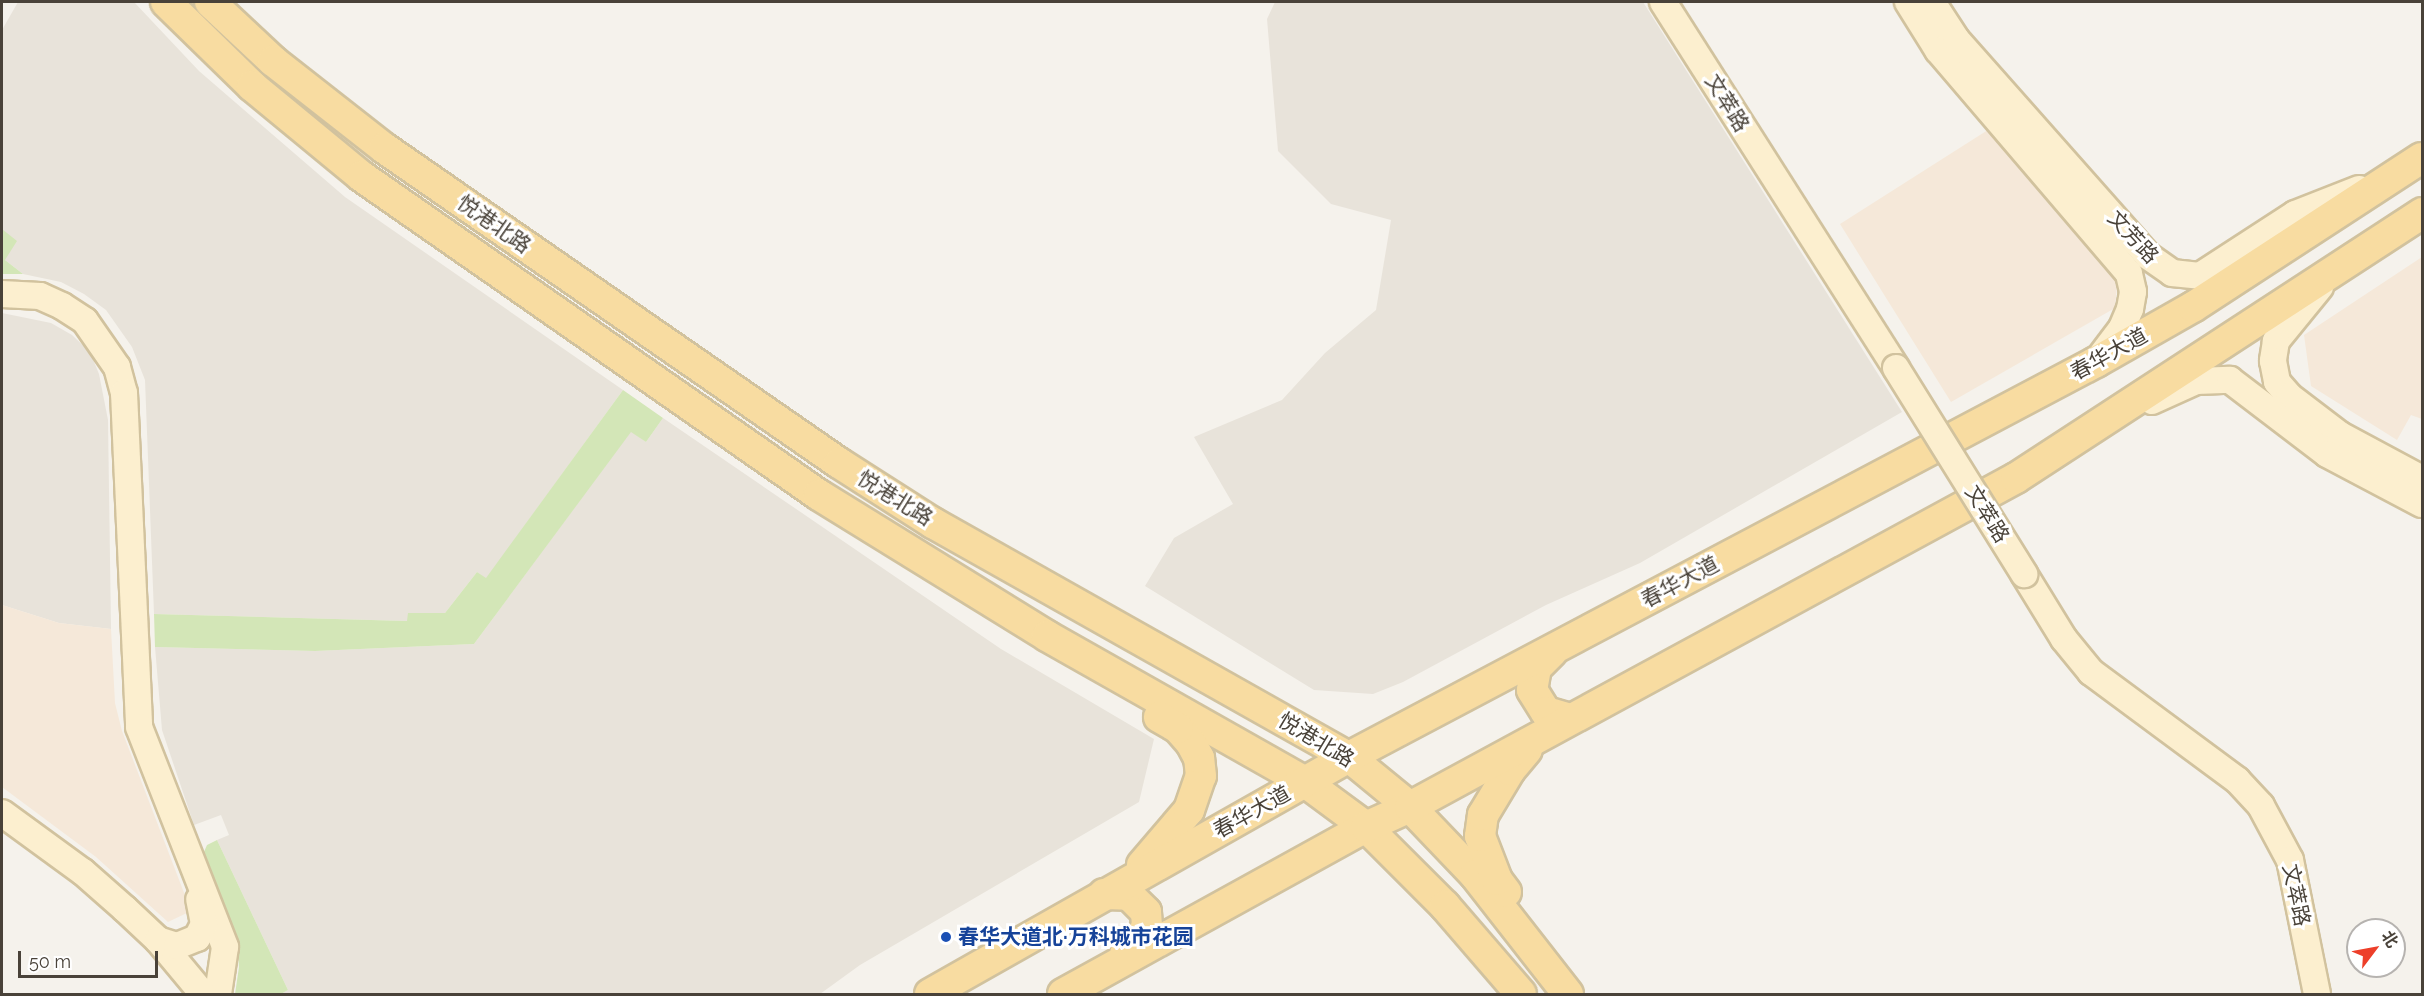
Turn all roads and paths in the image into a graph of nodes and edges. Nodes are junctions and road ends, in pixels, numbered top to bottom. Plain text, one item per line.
1 (166, 2) edge
2 (210, 2) edge
3 (1663, 2) edge
4 (1908, 2) edge
5 (1932, 2) edge
6 (2412, 165) edge
7 (2422, 213) edge
8 (2341, 266) junction
9 (2, 294) edge
10 (2096, 362) junction
11 (2092, 428) junction
12 (2422, 479) edge
13 (2422, 504) edge
14 (1047, 636) junction
15 (1558, 646) junction
16 (1570, 719) junction
17 (1540, 736) junction
18 (1349, 757) junction
19 (1305, 782) junction
20 (1410, 807) junction
21 (2, 813) edge
22 (1366, 827) junction
23 (2, 833) edge
24 (193, 872) junction
25 (1117, 887) junction
26 (158, 940) junction
27 (1106, 969) junction
28 (182, 994) edge
29 (203, 994) edge
30 (218, 994) edge
31 (930, 994) edge
32 (1063, 994) edge
33 (1521, 994) edge
34 (1568, 994) edge
35 (1578, 994) edge
36 (2317, 994) edge

1 - 14 main road, 悦港北路
2 - 18 main road, 悦港北路
3 - 36 street, 文萃路, bridge
4 - 10 street, 文芳路
5 - 6 street, 文芳路
6 - 10 main road, 春华大道
7 - 8 main road
8 - 11 main road
8 - 12 street
9 - 24 street
10 - 15 main road, 春华大道
11 - 13 street
11 - 16 main road
14 - 19 main road, 悦港北路
14 - 25 main road
15 - 16 main road
15 - 18 main road, 春华大道
16 - 17 main road
17 - 20 main road
17 - 35 main road
18 - 19 main road, 春华大道
18 - 20 main road, 悦港北路
19 - 22 main road, 悦港北路
19 - 25 main road, 春华大道
20 - 22 main road
20 - 34 main road, 悦港北路
21 - 26 street
22 - 27 main road
22 - 33 main road, 悦港北路
23 - 28 street
24 - 26 street
24 - 30 street
25 - 27 main road
25 - 31 main road, 春华大道
26 - 29 street
27 - 32 main road

